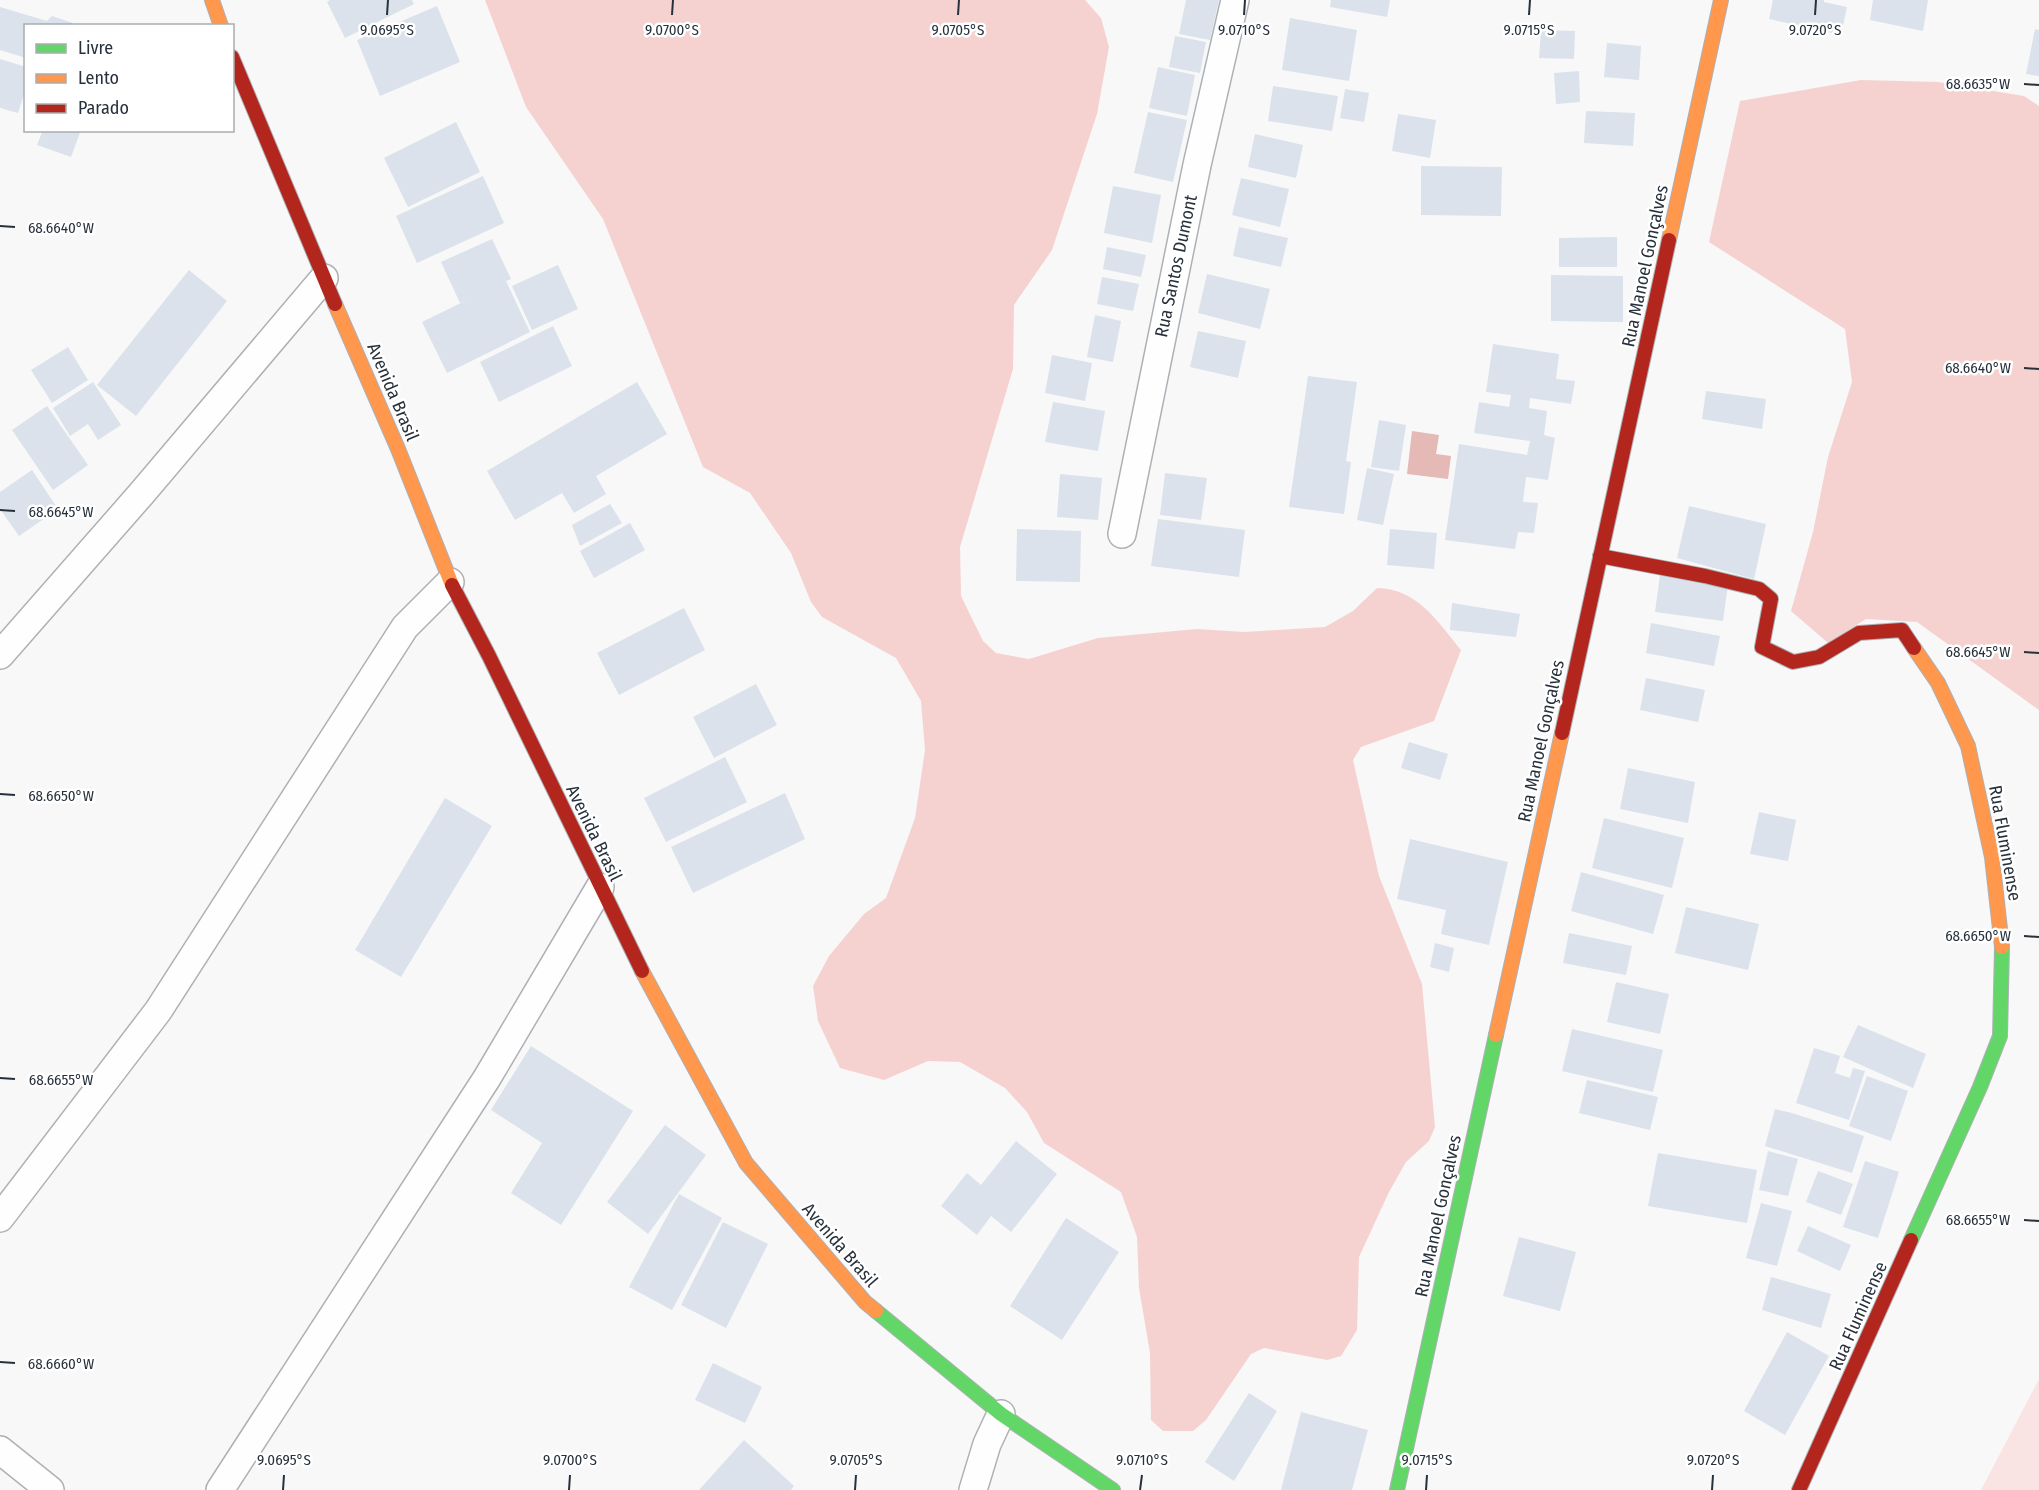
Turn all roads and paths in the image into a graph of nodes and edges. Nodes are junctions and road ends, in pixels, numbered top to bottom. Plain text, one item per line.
1 (212, 0) edge
2 (1235, 0) edge
3 (1721, 0) edge
4 (220, 24) edge
5 (234, 62) edge
6 (324, 278) junction
7 (1122, 534) dead end
8 (1600, 556) junction
9 (450, 582) junction
10 (0, 655) edge
11 (600, 887) junction
12 (0, 1218) edge
13 (1001, 1413) junction
14 (0, 1450) edge
15 (50, 1490) edge
16 (220, 1490) edge
17 (973, 1490) edge
18 (1113, 1490) edge
19 (1397, 1490) edge
20 (1799, 1490) edge

1 - 4 street
2 - 7 street, Rua Santos Dumont
3 - 8 street, Rua Manoel Gonçalves
5 - 6 street, Avenida Brasil
6 - 9 street, Avenida Brasil
6 - 10 street
8 - 19 street, Rua Manoel Gonçalves
8 - 20 street, Rua Fluminense
9 - 11 street, Avenida Brasil
9 - 12 street
11 - 13 street, Avenida Brasil
11 - 16 street
13 - 17 street
13 - 18 street, Avenida Brasil
14 - 15 street

